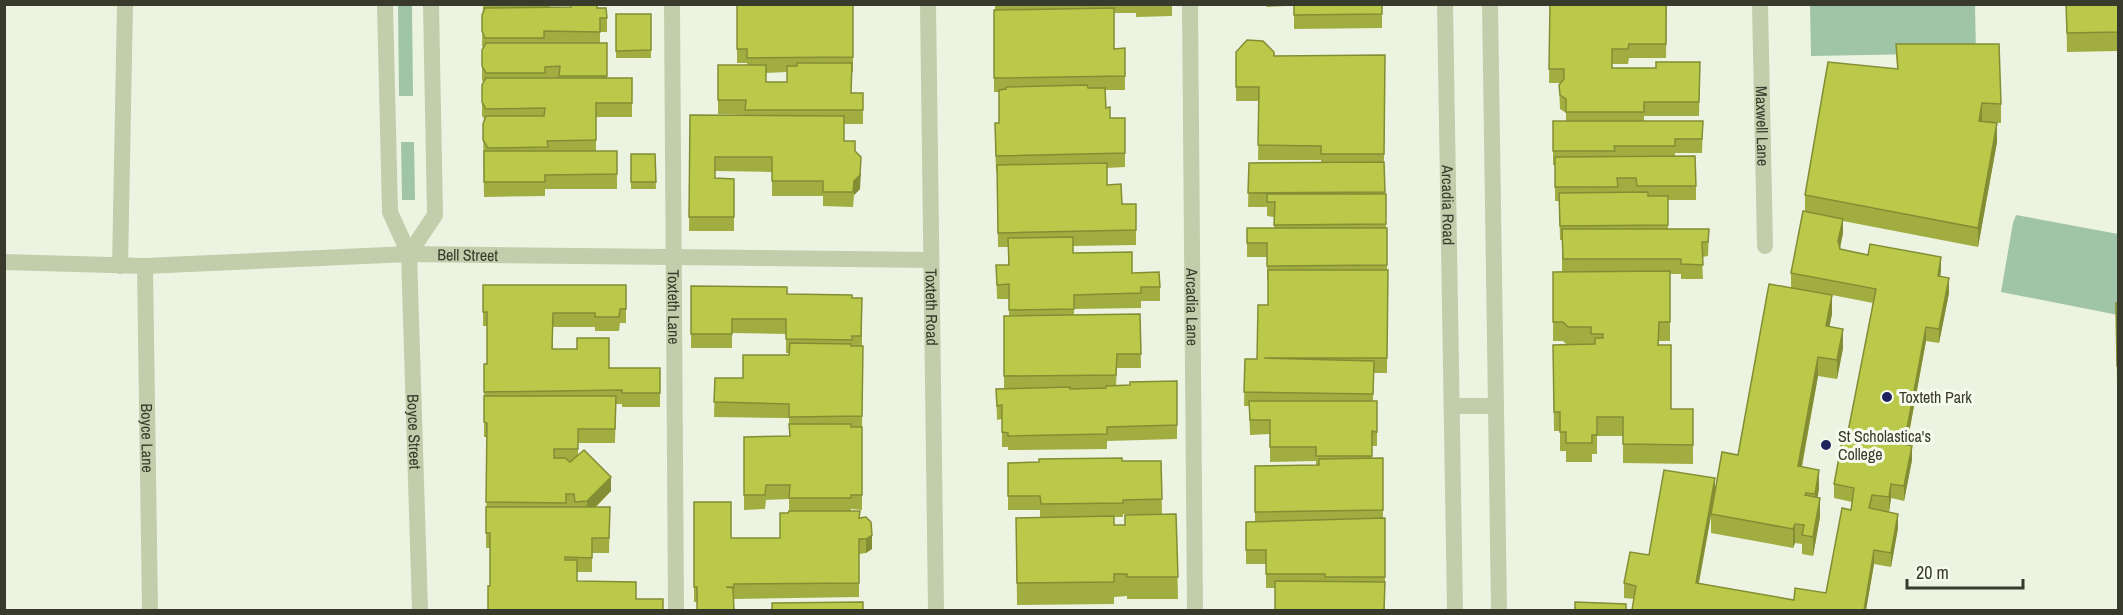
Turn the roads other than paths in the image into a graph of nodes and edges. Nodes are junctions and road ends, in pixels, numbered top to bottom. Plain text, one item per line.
1 (125, 4) edge
2 (385, 4) edge
3 (431, 4) edge
4 (672, 4) edge
5 (927, 4) edge
6 (1190, 4) edge
7 (1445, 4) edge
8 (1490, 4) edge
9 (1760, 4) edge
10 (1765, 246) dead end
11 (409, 254) junction
12 (674, 257) junction
13 (931, 260) junction
14 (4, 262) edge
15 (120, 266) junction
16 (145, 266) junction
17 (1452, 406) junction
18 (1496, 406) junction
19 (150, 610) edge
20 (420, 610) edge
21 (676, 610) edge
22 (936, 610) edge
23 (1195, 610) edge
24 (1455, 610) edge
25 (1499, 610) edge

1 - 15 street
2 - 11 street, Boyce Street
3 - 11 street
4 - 12 street, Toxteth Lane
5 - 13 street, Toxteth Road
6 - 23 street, Arcadia Lane
7 - 17 street, Arcadia Road
8 - 18 street
9 - 10 street, Maxwell Lane
11 - 12 street, Bell Street
11 - 16 street, Bell Street
11 - 20 street, Boyce Street
12 - 13 street, Bell Street
12 - 21 street, Toxteth Lane
13 - 22 street, Toxteth Road
14 - 15 street, Bell Street
15 - 16 street, Bell Street
16 - 19 street, Boyce Lane
17 - 18 street
17 - 24 street, Arcadia Road
18 - 25 street

